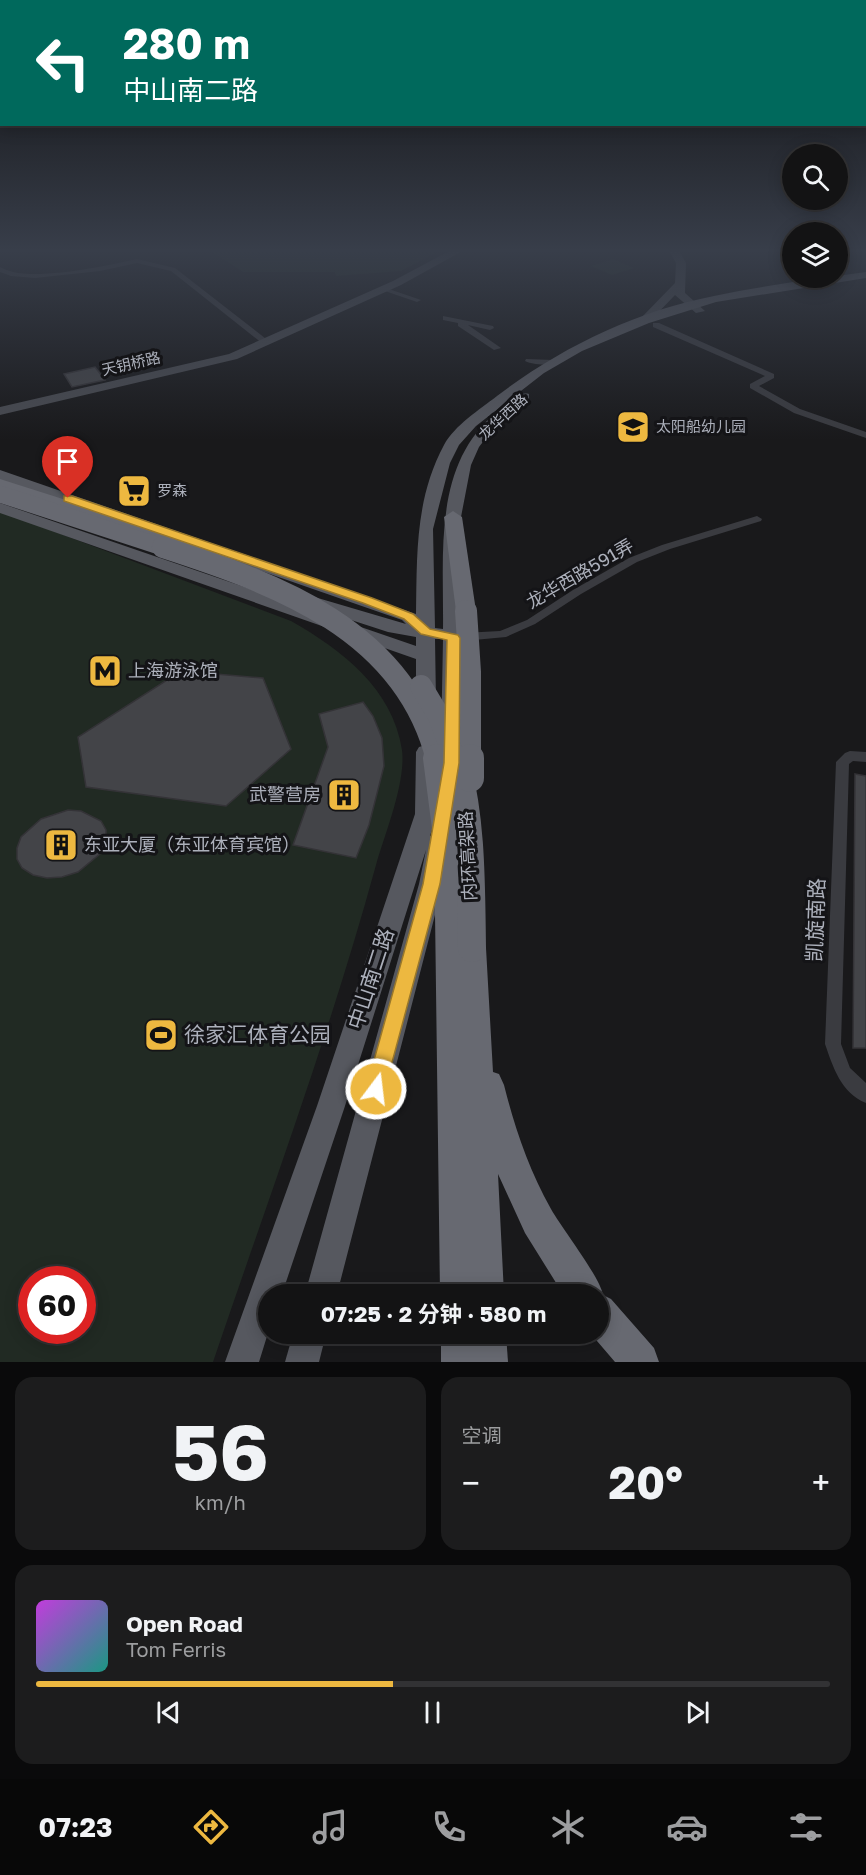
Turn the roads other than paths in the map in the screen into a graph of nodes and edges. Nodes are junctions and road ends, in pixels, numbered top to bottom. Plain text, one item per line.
1 (228, 313) edge
2 (332, 313) edge
3 (657, 313) edge
4 (680, 313) edge
5 (446, 318) dead end
6 (650, 322) junction
7 (459, 323) dead end
8 (490, 328) dead end
9 (266, 342) junction
10 (497, 348) dead end
11 (529, 361) dead end
12 (554, 362) junction
13 (0, 411) edge
14 (866, 435) edge
15 (0, 475) edge
16 (0, 484) edge
17 (0, 497) edge
18 (0, 508) edge
19 (453, 517) junction
20 (757, 519) dead end
21 (171, 550) junction
22 (453, 638) junction
23 (426, 644) junction
24 (866, 757) edge
25 (467, 836) junction
26 (475, 1022) junction
27 (866, 1095) edge
28 (324, 1284) edge
29 (459, 1284) edge
30 (486, 1284) edge
31 (578, 1284) edge
32 (609, 1325) edge
33 (307, 1344) edge
34 (460, 1344) edge
35 (488, 1344) edge
36 (242, 1362) edge
37 (302, 1362) edge
38 (460, 1362) edge
39 (489, 1362) edge
40 (640, 1362) edge

1 - 9 street
2 - 9 street, 天钥桥路
3 - 6 street
4 - 6 main road, 龙华西路
5 - 8 street
6 - 12 main road, 龙华西路
6 - 14 street
6 - 19 main road, 龙华西路
7 - 10 street
9 - 13 street, 天钥桥路
11 - 12 street
12 - 23 main road, 龙华西路
15 - 23 main road
16 - 25 highway, 内环高架路, bridge
17 - 21 highway, 内环高架路, bridge
17 - 21 highway, bridge
17 - 23 main road
18 - 23 main road
19 - 22 main road, 龙华西路
19 - 25 highway, bridge
20 - 22 street, 龙华西路591弄
21 - 29 highway, 内环高架路, bridge
22 - 23 main road
22 - 28 main road, 中山南二路
23 - 36 main road, 中山南二路
24 - 27 street, 凯旋南路
25 - 26 highway, 内环高架路, bridge
26 - 30 highway, 内环高架路
26 - 31 highway
32 - 40 highway
33 - 37 main road
34 - 38 highway
35 - 39 highway

